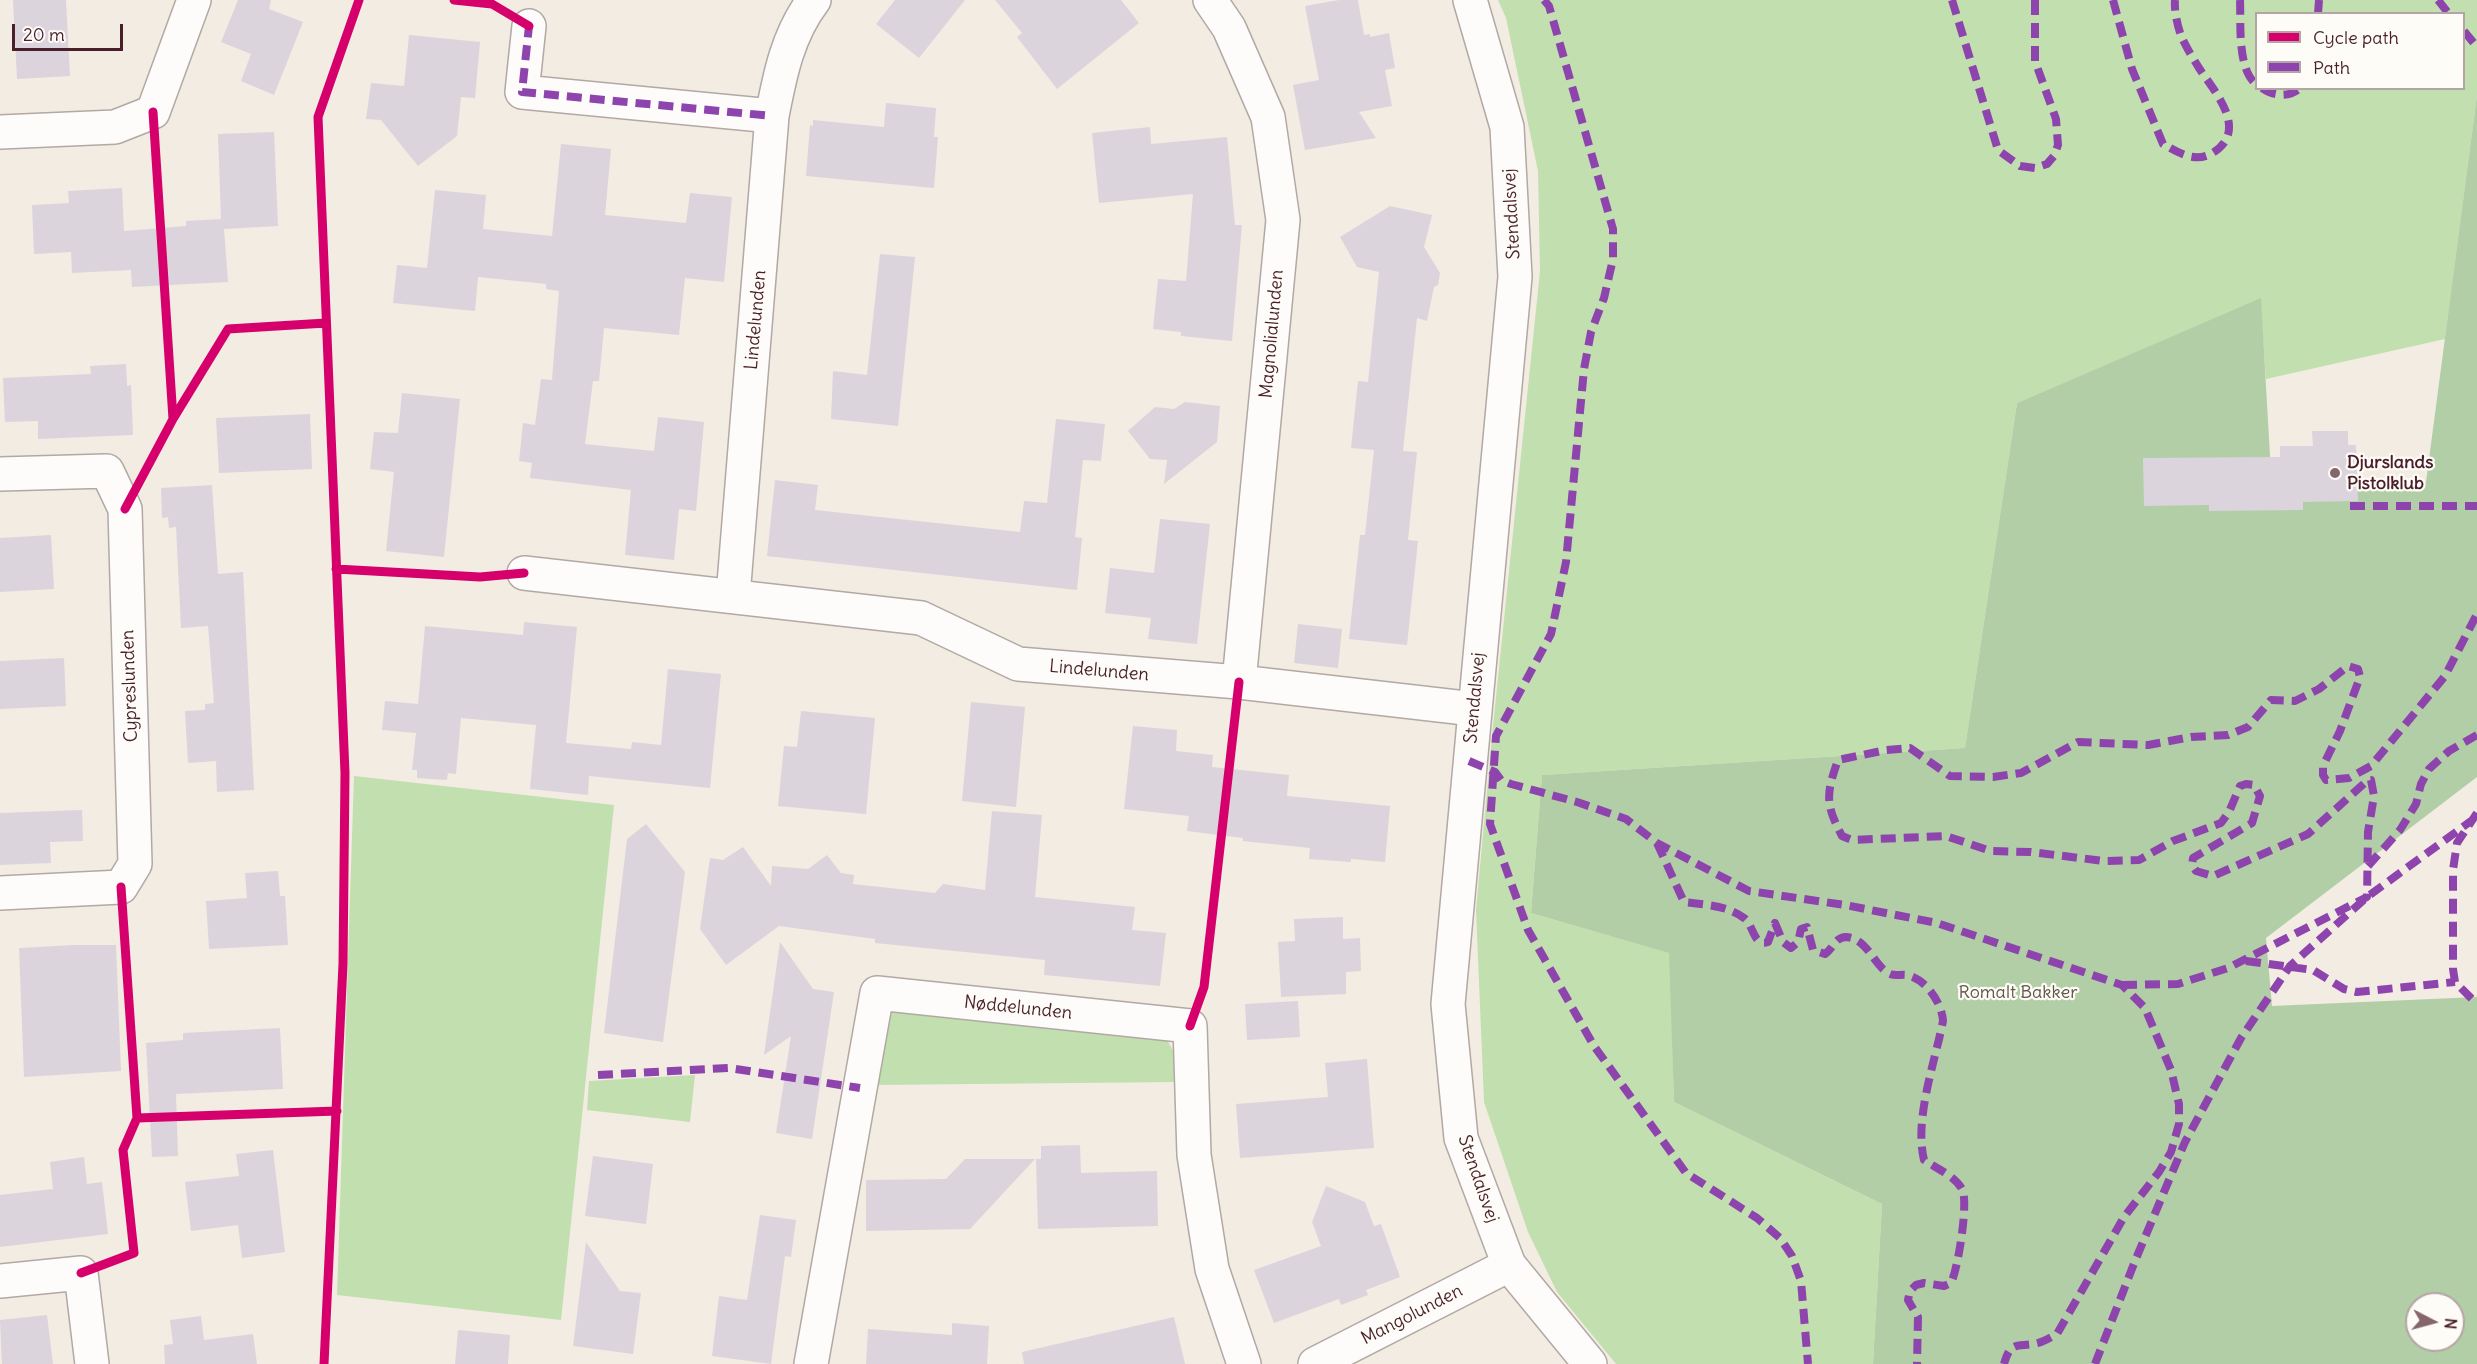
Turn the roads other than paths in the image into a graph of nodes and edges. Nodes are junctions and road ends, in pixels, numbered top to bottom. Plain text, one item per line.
1 (194, 0) edge
2 (814, 0) edge
3 (1210, 0) edge
4 (1470, 0) edge
5 (529, 26) dead end
6 (772, 116) junction
7 (0, 132) edge
8 (0, 474) edge
9 (524, 573) dead end
10 (734, 596) junction
11 (1239, 682) junction
12 (1474, 709) junction
13 (0, 893) edge
14 (1509, 1265) junction
15 (0, 1281) edge
16 (92, 1364) edge
17 (811, 1364) edge
18 (1244, 1364) edge
19 (1315, 1364) edge
20 (1590, 1364) edge

1 - 7 street
2 - 6 street, Lindelunden
3 - 11 street, Magnolialunden
4 - 12 street, Stendalsvej
5 - 6 street
6 - 10 street, Lindelunden
8 - 13 street, Cypreslunden
9 - 10 street, Lindelunden
10 - 11 street, Lindelunden
11 - 12 street, Lindelunden
12 - 14 street, Stendalsvej
14 - 19 street, Mangolunden
14 - 20 street, Stendalsvej
15 - 16 street
17 - 18 street, Nøddelunden

